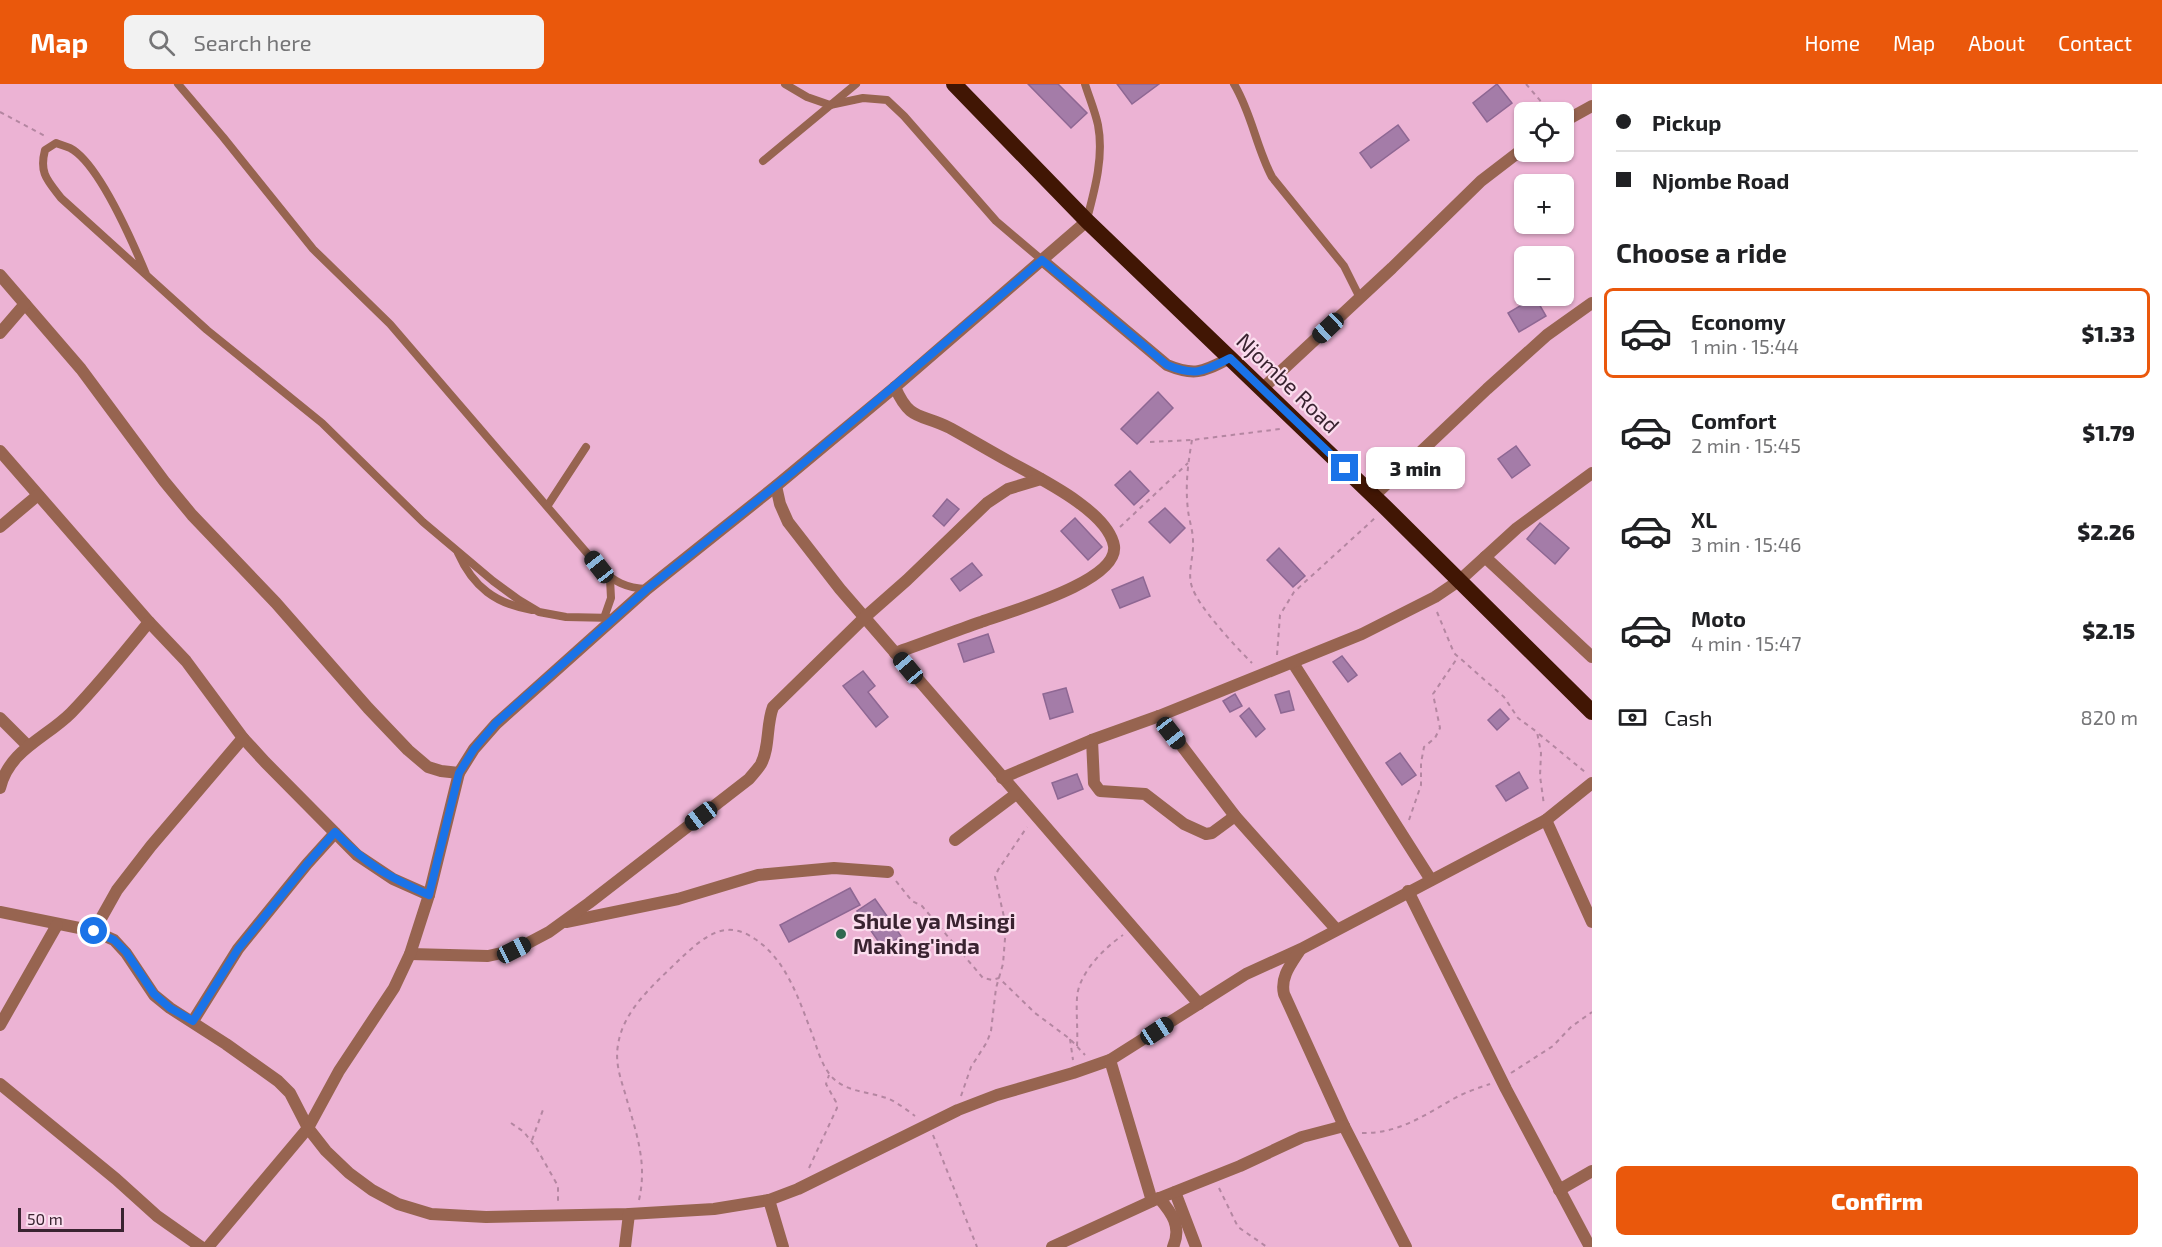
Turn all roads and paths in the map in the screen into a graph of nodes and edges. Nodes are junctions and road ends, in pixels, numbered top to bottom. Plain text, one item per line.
1 (178, 84) edge
2 (785, 84) edge
3 (856, 84) edge
4 (954, 84) edge
5 (1085, 84) edge
6 (1234, 84) edge
7 (1526, 84) edge
8 (1541, 102) edge
9 (830, 105) junction
10 (1592, 106) edge
11 (0, 112) edge
12 (1574, 116) edge
13 (56, 143) junction
14 (1514, 156) edge
15 (763, 161) dead end
16 (1087, 221) junction
17 (1042, 260) junction
18 (146, 274) junction
19 (0, 275) edge
20 (1360, 298) junction
21 (1592, 303) edge
22 (25, 304) junction
23 (0, 333) edge
24 (1230, 358) junction
25 (895, 387) junction
26 (1262, 388) junction
27 (1301, 426) junction
28 (1192, 440) junction
29 (1149, 442) dead end
30 (586, 447) dead end
31 (0, 451) edge
32 (1188, 463) junction
33 (1592, 472) edge
34 (1041, 479) junction
35 (776, 486) junction
36 (38, 495) junction
37 (1380, 502) junction
38 (548, 505) junction
39 (0, 527) edge
40 (1110, 536) junction
41 (456, 549) junction
42 (1485, 557) junction
43 (610, 579) junction
44 (1460, 580) junction
45 (647, 589) junction
46 (1435, 597) junction
47 (539, 612) junction
48 (865, 617) junction
49 (610, 618) junction
50 (149, 622) junction
51 (895, 652) junction
52 (1458, 656) junction
53 (1592, 657) edge
54 (1293, 663) junction
55 (1276, 669) junction
56 (1263, 674) junction
57 (1592, 712) edge
58 (1159, 716) junction
59 (0, 718) edge
60 (1537, 732) junction
61 (243, 738) junction
62 (1092, 740) junction
63 (28, 746) junction
64 (459, 773) junction
65 (1002, 778) junction
66 (1592, 778) edge
67 (1592, 783) edge
68 (0, 788) edge
69 (1016, 794) junction
70 (1029, 808) junction
71 (1235, 816) junction
72 (1546, 820) junction
73 (335, 832) junction
74 (1406, 837) junction
75 (955, 840) dead end
76 (888, 872) joint
77 (1431, 880) junction
78 (1408, 891) junction
79 (429, 895) junction
80 (0, 912) edge
81 (1592, 922) edge
82 (561, 924) junction
83 (57, 925) junction
84 (1133, 928) junction
85 (1336, 929) junction
86 (94, 931) junction
87 (1301, 949) junction
88 (410, 954) junction
89 (999, 978) junction
90 (1199, 1005) junction
91 (1592, 1012) edge
92 (193, 1021) junction
93 (0, 1025) edge
94 (1070, 1040) junction
95 (1077, 1046) junction
96 (1110, 1060) junction
97 (1092, 1066) junction
98 (1073, 1073) junction
99 (830, 1074) junction
100 (1501, 1079) junction
101 (0, 1084) edge
102 (544, 1107) dead end
103 (958, 1110) junction
104 (511, 1123) dead end
105 (927, 1124) junction
106 (1344, 1126) junction
107 (308, 1128) junction
108 (532, 1140) junction
109 (1592, 1171) edge
110 (1214, 1177) junction
111 (798, 1189) junction
112 (1559, 1190) junction
113 (1175, 1192) junction
114 (1155, 1199) junction
115 (769, 1200) junction
116 (632, 1214) junction
117 (554, 1217) junction
118 (201, 1247) edge
119 (208, 1247) edge
120 (625, 1247) edge
121 (783, 1247) edge
122 (977, 1247) edge
123 (1052, 1247) edge
124 (1173, 1247) edge
125 (1196, 1247) edge
126 (1267, 1247) edge
127 (1406, 1247) edge
128 (1590, 1247) edge

1 - 38 lane
2 - 9 lane
3 - 9 lane
4 - 16 highway, Njombe Road
5 - 16 lane
6 - 20 lane
7 - 8 path
9 - 15 lane
9 - 17 lane
10 - 12 street
11 - 13 path
13 - 18 lane
13 - 18 lane
14 - 20 street
16 - 17 street
16 - 24 highway, Njombe Road
17 - 24 street
17 - 25 street
18 - 41 lane
19 - 22 street
20 - 26 street
21 - 37 street
22 - 23 street
22 - 64 street
24 - 26 highway, Njombe Road
25 - 34 street
25 - 35 street
26 - 27 highway, Njombe Road
27 - 28 path
27 - 37 highway, Njombe Road
28 - 29 path
28 - 32 path
30 - 38 lane
31 - 36 street
32 - 40 path
32 - 56 path
33 - 42 street
34 - 40 street
34 - 48 street
35 - 45 street
35 - 48 street
36 - 39 street
36 - 50 street
37 - 44 highway, Njombe Road
37 - 55 path
38 - 43 lane
40 - 51 street
41 - 47 lane
41 - 47 lane
42 - 44 street
42 - 53 street
43 - 45 lane
43 - 49 lane
44 - 46 street
44 - 57 highway, Njombe Road
45 - 49 street
46 - 52 path
46 - 54 street
47 - 49 lane
48 - 51 street
48 - 82 street
49 - 64 street
50 - 61 street
50 - 63 street
51 - 65 street
52 - 60 path
52 - 74 path
54 - 55 street
54 - 74 street
55 - 56 street
56 - 58 street
58 - 62 street
58 - 71 street
59 - 63 street
60 - 66 path
60 - 72 path
61 - 73 street
61 - 86 street
62 - 65 street
62 - 71 street
63 - 68 street
64 - 79 street
65 - 69 street
67 - 72 street
69 - 70 street
69 - 75 street
70 - 84 street
70 - 89 path
71 - 85 street
72 - 77 street
72 - 81 street
73 - 79 street
73 - 92 street
74 - 77 street
76 - 82 street
76 - 89 path
77 - 78 street
78 - 85 street
78 - 100 street
79 - 88 street
80 - 83 street
82 - 88 street
83 - 86 street
83 - 93 street
84 - 90 street
84 - 95 path
85 - 87 street
86 - 92 street
87 - 90 street
87 - 106 street
88 - 107 street
89 - 94 path
89 - 103 path
90 - 96 street
91 - 100 path
92 - 107 street
94 - 95 path
94 - 98 path
95 - 97 path
96 - 97 street
96 - 114 street
97 - 98 street
98 - 103 street
99 - 105 path
99 - 111 path
99 - 116 path
100 - 106 path
100 - 112 street
101 - 118 street
102 - 108 path
103 - 105 street
104 - 108 path
105 - 111 street
105 - 122 path
106 - 110 street
106 - 127 street
107 - 117 street
107 - 119 street
108 - 117 path
109 - 112 street
110 - 113 street
110 - 126 path
111 - 115 street
112 - 128 street
113 - 114 street
113 - 125 street
114 - 123 street
114 - 124 street
115 - 116 street
115 - 121 street
116 - 117 street
116 - 120 street

